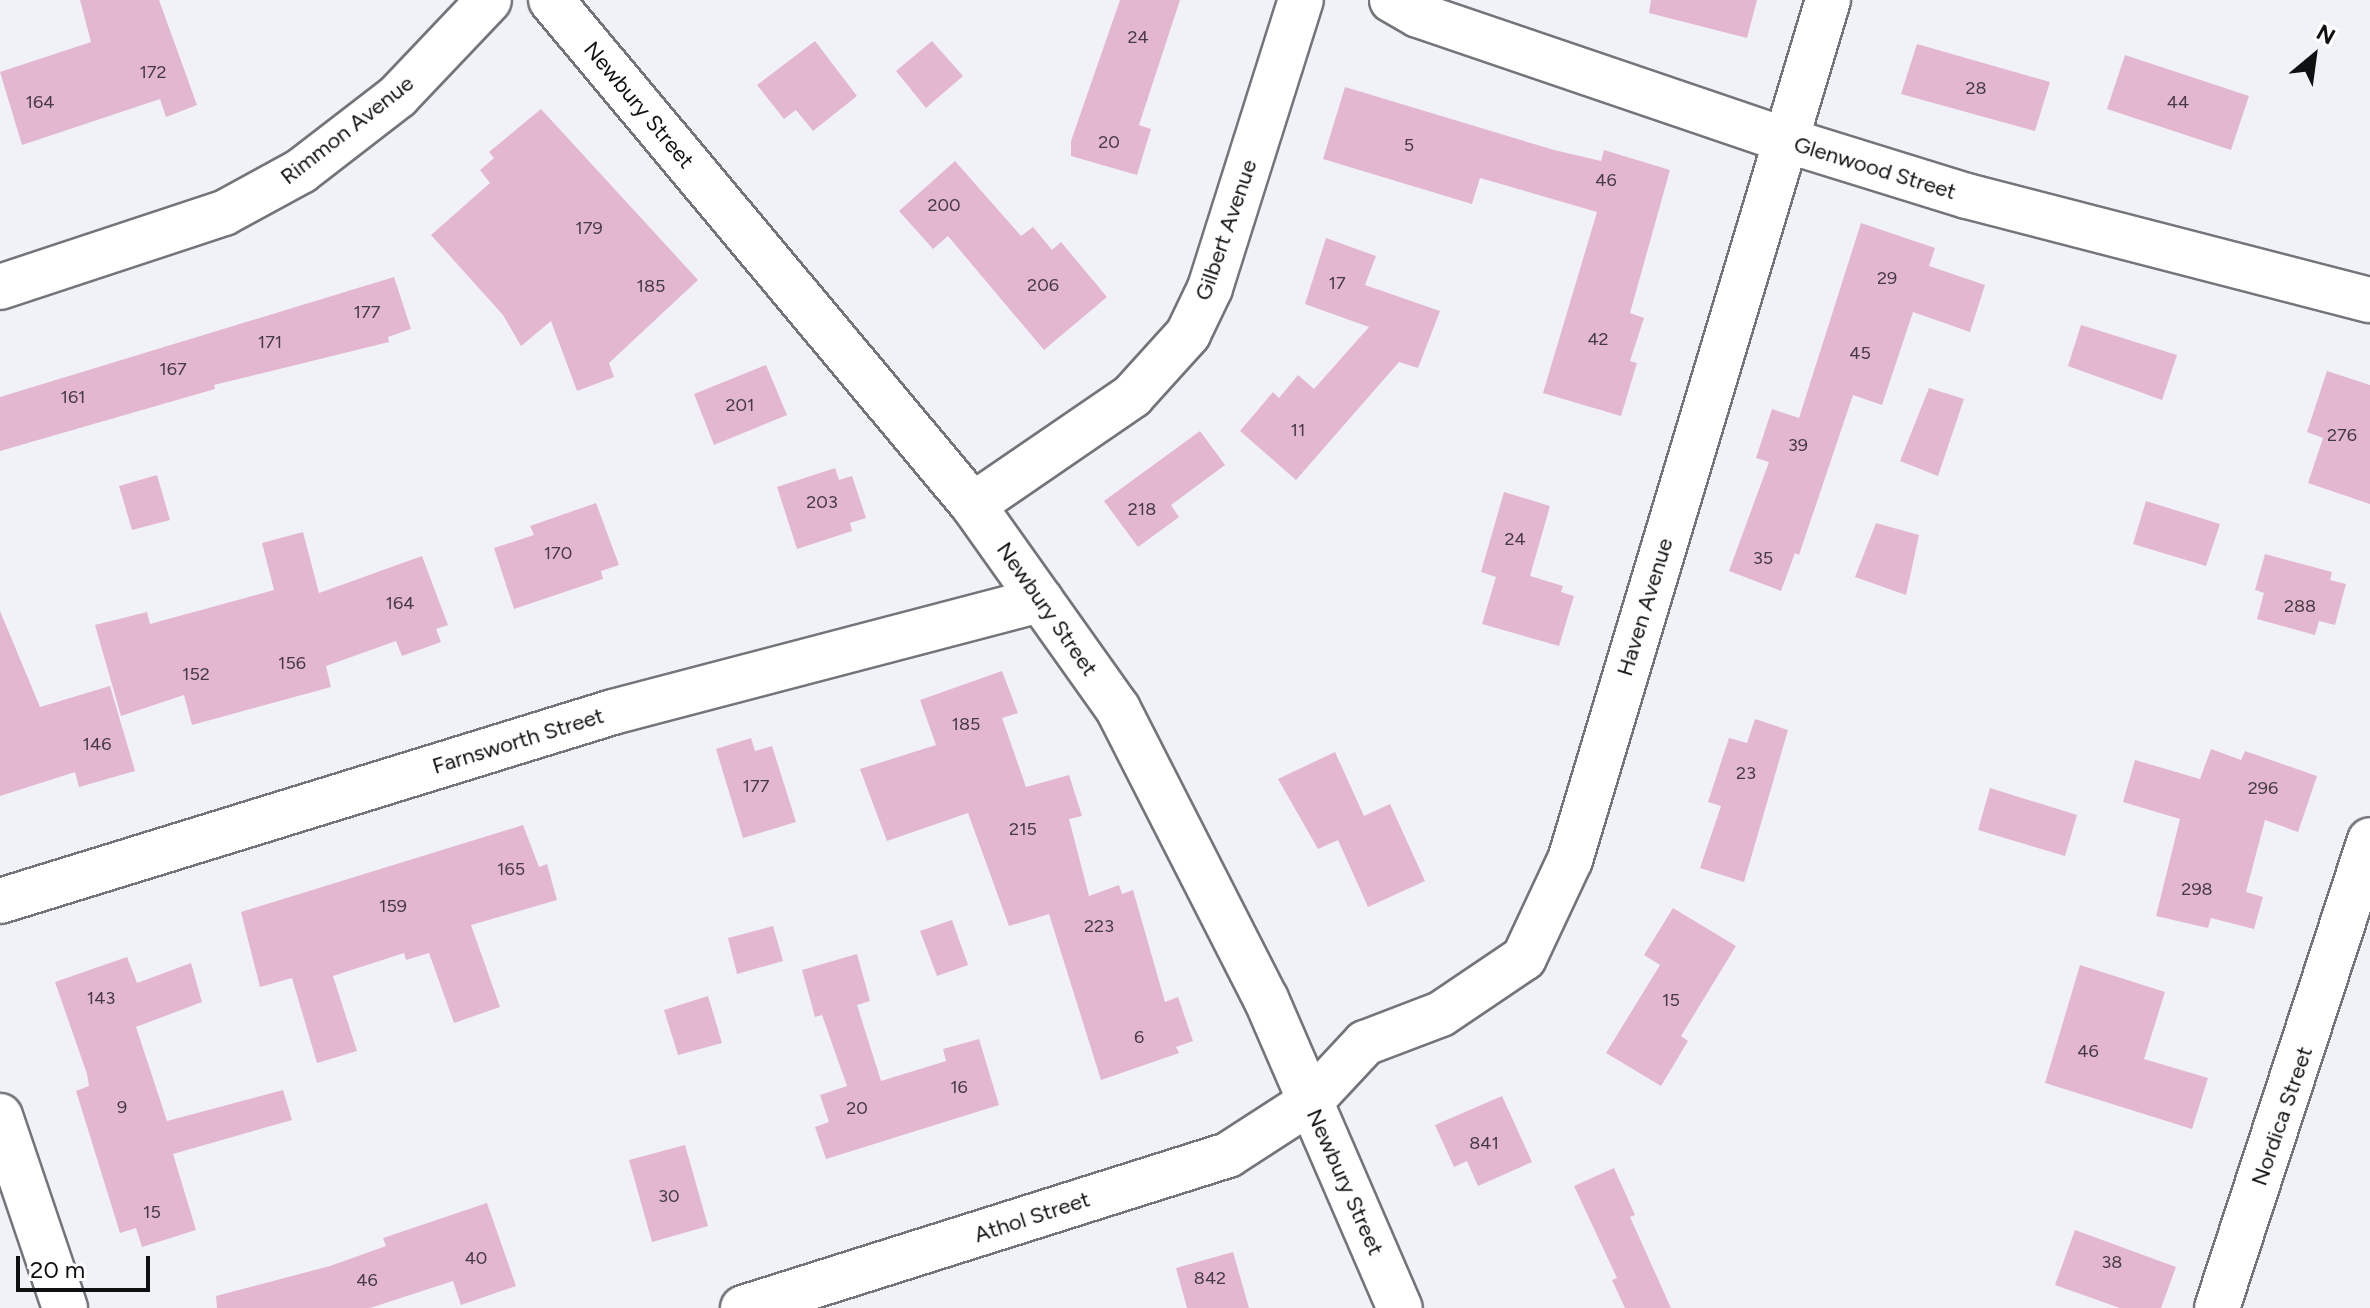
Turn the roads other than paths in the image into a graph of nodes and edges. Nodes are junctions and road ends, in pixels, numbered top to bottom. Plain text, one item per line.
1 (489, 0) edge
2 (551, 0) edge
3 (1301, 0) edge
4 (1392, 0) edge
5 (1828, 0) edge
6 (1786, 140) junction
7 (0, 287) edge
8 (2370, 300) edge
9 (973, 505) junction
10 (1041, 600) junction
11 (2370, 840) edge
12 (0, 901) edge
13 (1310, 1102) junction
14 (0, 1116) edge
15 (65, 1308) edge
16 (743, 1308) edge
17 (1400, 1308) edge
18 (2217, 1308) edge

1 - 7 street, Rimmon Avenue
2 - 9 street, Newbury Street
3 - 9 street, Gilbert Avenue
4 - 6 street, Glenwood Street
5 - 6 street, Haven Avenue
6 - 8 street, Glenwood Street
6 - 13 street, Haven Avenue
9 - 10 street, Newbury Street
10 - 12 street, Farnsworth Street
10 - 13 street, Newbury Street
11 - 18 street, Nordica Street
13 - 16 street, Athol Street
13 - 17 street, Newbury Street
14 - 15 street

